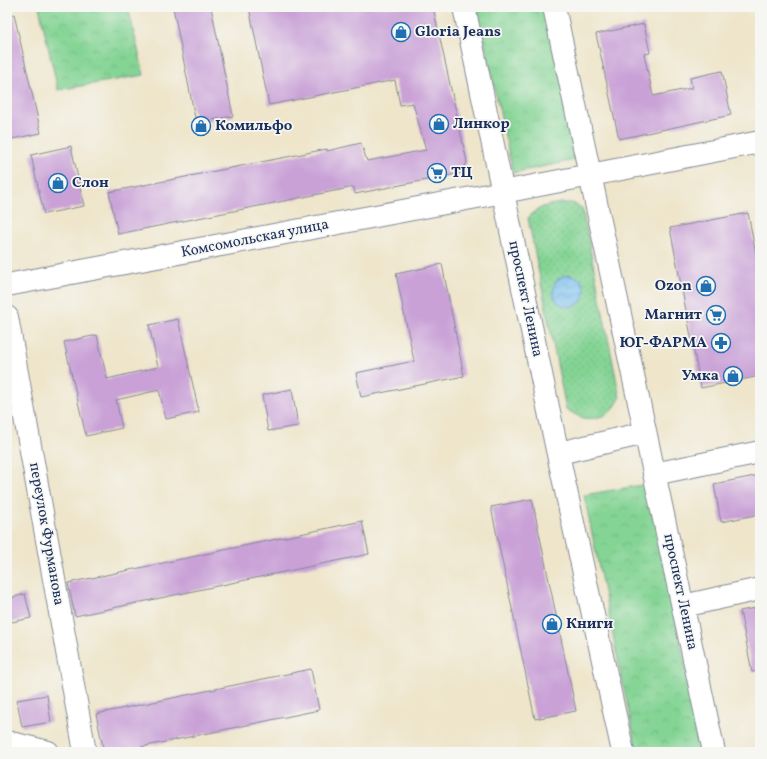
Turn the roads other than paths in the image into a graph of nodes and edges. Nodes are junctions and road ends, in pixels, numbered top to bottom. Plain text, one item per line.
1 (464, 7) edge
2 (554, 7) edge
3 (760, 142) edge
4 (590, 175) junction
5 (502, 192) junction
6 (7, 285) edge
7 (7, 317) edge
8 (645, 433) junction
9 (760, 452) edge
10 (559, 453) junction
11 (654, 474) junction
12 (760, 589) edge
13 (683, 606) junction
14 (7, 742) edge
15 (48, 752) edge
16 (85, 752) edge
17 (623, 752) edge
18 (714, 752) edge

1 - 5 street, проспект Ленина
2 - 4 street, проспект Ленина
3 - 4 street
4 - 5 street
4 - 8 street, проспект Ленина
5 - 6 street, Комсомольская улица
5 - 10 street, проспект Ленина
7 - 16 street, переулок Фурманова
8 - 10 street
8 - 11 street, проспект Ленина
9 - 11 street
10 - 17 street, проспект Ленина
11 - 13 street, проспект Ленина
12 - 13 street
13 - 18 street, проспект Ленина
14 - 15 street

